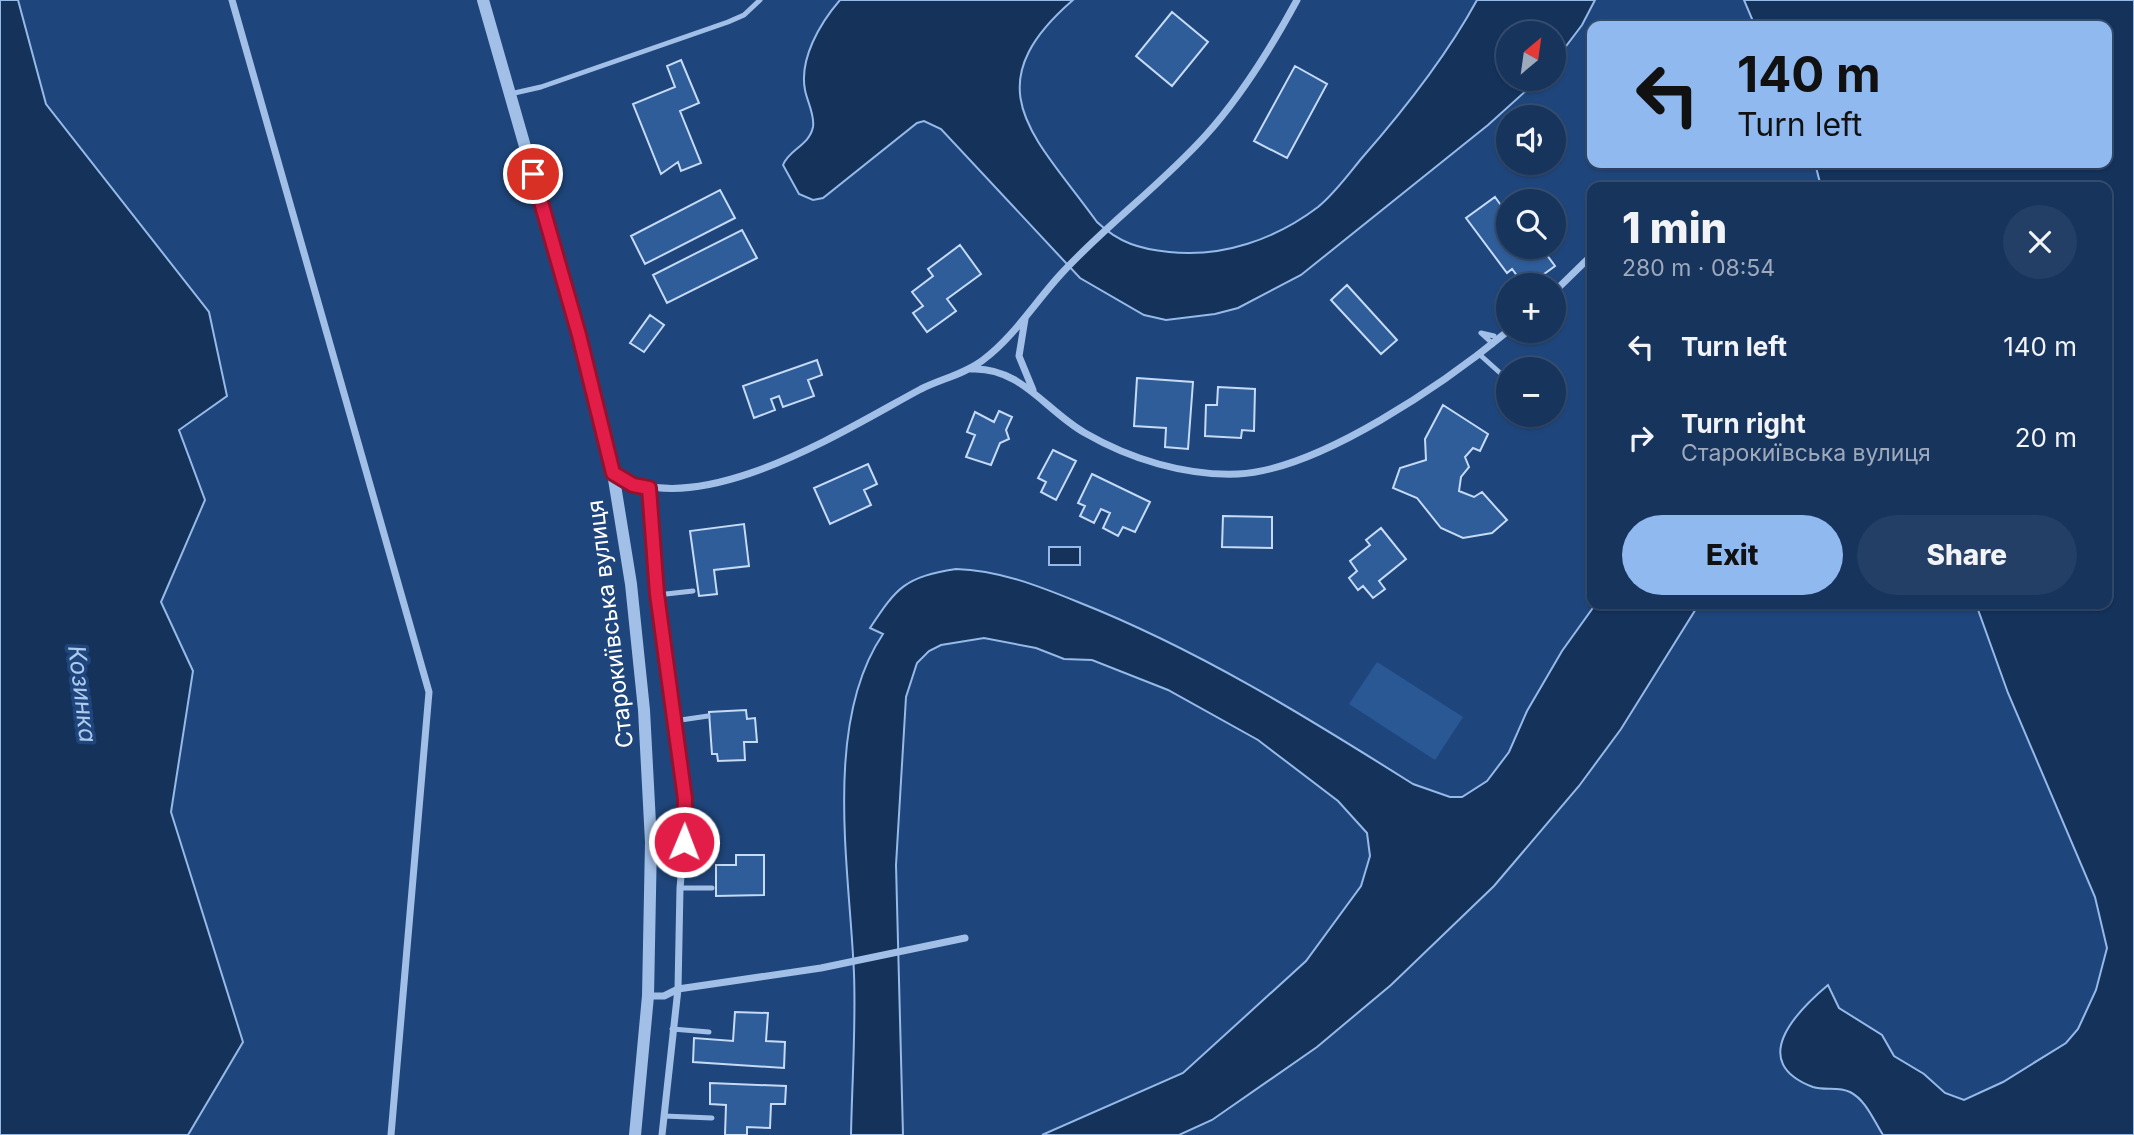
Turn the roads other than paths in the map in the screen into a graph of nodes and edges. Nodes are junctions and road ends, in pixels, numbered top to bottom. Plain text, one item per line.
1 (232, 0) edge
2 (483, 0) edge
3 (760, 0) edge
4 (1297, 0) edge
5 (510, 94) junction
6 (1587, 261) edge
7 (1566, 281) edge
8 (1025, 318) junction
9 (1496, 338) edge
10 (1479, 354) junction
11 (1496, 369) edge
12 (938, 380) junction
13 (1034, 392) junction
14 (613, 473) junction
15 (649, 488) junction
16 (693, 590) dead end
17 (657, 594) junction
18 (708, 716) dead end
19 (674, 721) junction
20 (680, 888) junction
21 (712, 888) dead end
22 (965, 938) dead end
23 (678, 989) junction
24 (648, 996) junction
25 (672, 1029) junction
26 (709, 1032) dead end
27 (664, 1116) junction
28 (712, 1118) dead end
29 (391, 1135) edge
30 (635, 1135) edge
31 (662, 1135) edge

1 - 29 street
2 - 5 street, Старокиївська вулиця
3 - 5 lane
4 - 8 street
5 - 14 street, Старокиївська вулиця
6 - 7 street
8 - 12 street
8 - 13 street
9 - 10 street
10 - 11 lane
10 - 13 street
12 - 13 street
12 - 15 street
14 - 15 street
14 - 24 street, Старокиївська вулиця
15 - 17 street
16 - 17 lane
17 - 19 street
18 - 19 lane
19 - 20 street
20 - 21 lane
20 - 23 street
22 - 23 street
23 - 24 street
23 - 25 street
24 - 30 street, Старокиївська вулиця
25 - 26 lane
25 - 27 street
27 - 28 lane
27 - 31 street

